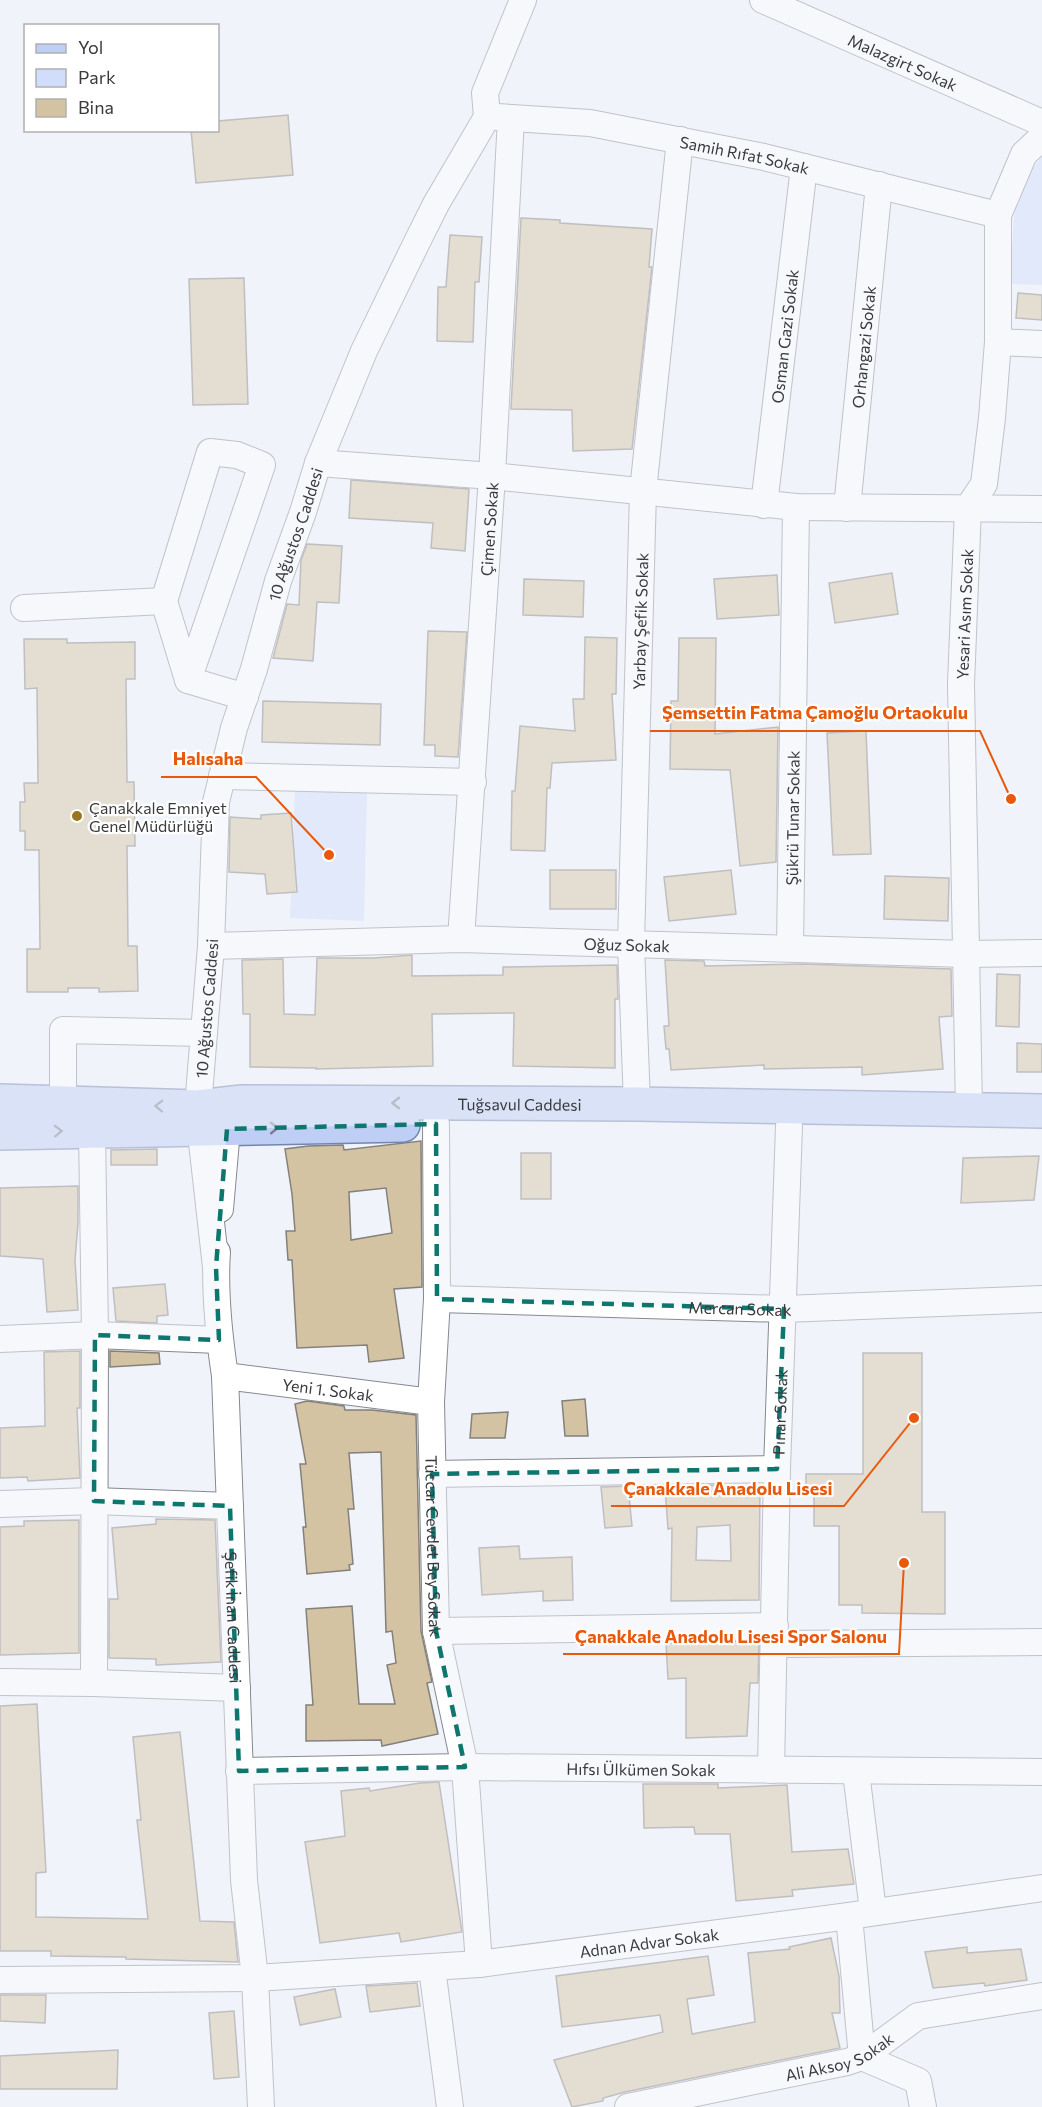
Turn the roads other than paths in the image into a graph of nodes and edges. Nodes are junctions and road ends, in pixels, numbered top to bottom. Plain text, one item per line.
1 (523, 0) edge
2 (763, 0) edge
3 (499, 117) junction
4 (1042, 123) edge
5 (1042, 137) edge
6 (680, 140) junction
7 (804, 167) junction
8 (879, 185) junction
9 (998, 215) junction
10 (998, 342) junction
11 (1042, 344) edge
12 (318, 463) junction
13 (492, 476) junction
14 (643, 491) junction
15 (765, 505) junction
16 (796, 507) junction
17 (847, 508) junction
18 (968, 508) junction
19 (1042, 509) edge
20 (164, 601) junction
21 (24, 608) dead end
22 (188, 680) junction
23 (245, 696) junction
24 (222, 776) junction
25 (473, 782) junction
26 (461, 939) junction
27 (631, 944) junction
28 (211, 946) junction
29 (790, 948) junction
30 (1042, 953) edge
31 (966, 954) junction
32 (204, 1033) junction
33 (0, 1101) edge
34 (63, 1102) junction
35 (637, 1104) junction
36 (969, 1109) junction
37 (1042, 1111) edge
38 (208, 1122) junction
39 (436, 1124) junction
40 (789, 1126) junction
41 (92, 1130) junction
42 (1042, 1130) edge
43 (0, 1132) edge
44 (216, 1267) joint
45 (437, 1299) junction
46 (1042, 1299) edge
47 (784, 1309) junction
48 (95, 1335) junction
49 (0, 1339) edge
50 (219, 1340) junction
51 (225, 1376) junction
52 (431, 1402) junction
53 (777, 1468) junction
54 (432, 1474) junction
55 (94, 1501) junction
56 (0, 1504) edge
57 (230, 1506) junction
58 (436, 1631) junction
59 (775, 1635) junction
60 (1042, 1642) edge
61 (0, 1683) edge
62 (94, 1683) junction
63 (237, 1688) junction
64 (465, 1767) junction
65 (239, 1770) junction
66 (771, 1770) junction
67 (856, 1772) junction
68 (1042, 1772) edge
69 (1042, 1888) edge
70 (861, 1914) junction
71 (479, 1964) junction
72 (432, 1968) junction
73 (255, 1978) junction
74 (0, 1980) edge
75 (1042, 1996) edge
76 (862, 2057) junction
77 (261, 2107) edge
78 (450, 2107) edge
79 (628, 2107) edge
80 (923, 2107) edge

1 - 3 street
2 - 4 street, Malazgirt Sokak
3 - 6 street, Samih Rıfat Sokak
3 - 12 street, 10 Ağustos Caddesi
3 - 13 street, Çimen Sokak
5 - 9 street
6 - 7 street, Samih Rıfat Sokak
6 - 14 street, Yarbay Şefik Sokak
7 - 8 street, Samih Rıfat Sokak
7 - 15 street, Osman Gazi Sokak
8 - 9 street, Samih Rıfat Sokak
8 - 17 street, Orhangazi Sokak
9 - 10 street
10 - 11 street
10 - 18 street
12 - 13 street
12 - 23 street, 10 Ağustos Caddesi
13 - 14 street
13 - 25 street, Çimen Sokak
14 - 15 street
14 - 27 street, Yarbay Şefik Sokak
15 - 16 street
16 - 17 street
16 - 29 street, Şükrü Tunar Sokak
17 - 18 street
18 - 19 street
18 - 31 street, Yesari Asım Sokak
20 - 21 street
20 - 22 street
20 - 22 street
22 - 23 street
23 - 24 street, 10 Ağustos Caddesi
24 - 25 street
24 - 28 street, 10 Ağustos Caddesi
25 - 26 street, Çimen Sokak
26 - 27 street, Oğuz Sokak
26 - 28 street, Oğuz Sokak
27 - 29 street, Oğuz Sokak
27 - 35 street, Yarbay Şefik Sokak
28 - 32 street, 10 Ağustos Caddesi
29 - 31 street, Oğuz Sokak
30 - 31 street, Oğuz Sokak
31 - 36 street, Yesari Asım Sokak
32 - 34 street
32 - 38 street, 10 Ağustos Caddesi
33 - 34 main road, Tuğsavul Caddesi
38 -> 34 main road, Tuğsavul Caddesi
35 - 36 main road, Tuğsavul Caddesi
35 -> 38 main road, Tuğsavul Caddesi
36 - 37 main road, Tuğsavul Caddesi
38 -> 39 main road
38 - 41 main road
38 - 44 street, 10 Ağustos Caddesi
39 - 40 main road
39 - 45 street, Tüccar Cevdet Bey Sokak
40 - 42 main road
40 - 47 street, Pınar Sokak
43 -> 41 main road
41 - 48 street
44 - 50 street, Şefik İnan Caddesi
45 - 47 street, Mercan Sokak
45 - 52 street, Tüccar Cevdet Bey Sokak
46 - 47 street, Mercan Sokak
47 - 53 street, Pınar Sokak
48 - 49 street
48 - 50 street
48 - 55 street
50 - 51 street, Şefik İnan Caddesi
51 - 52 street, Yeni 1. Sokak
51 - 57 street, Şefik İnan Caddesi
52 - 54 street, Tüccar Cevdet Bey Sokak
53 - 54 street
53 - 59 street, Pınar Sokak
54 - 58 street, Tüccar Cevdet Bey Sokak
55 - 56 street
55 - 57 street
55 - 62 street
57 - 63 street, Şefik İnan Caddesi
58 - 59 street
58 - 64 street, Tüccar Cevdet Bey Sokak
59 - 60 street
59 - 66 street, Pınar Sokak
61 - 62 street
62 - 63 street
63 - 65 street, Şefik İnan Caddesi
64 - 65 street, Hıfsı Ülkümen Sokak
64 - 66 street, Hıfsı Ülkümen Sokak
64 - 71 street, Tüccar Cevdet Bey Sokak
65 - 73 street, Şefik İnan Caddesi
66 - 67 street, Hıfsı Ülkümen Sokak
67 - 68 street, Hıfsı Ülkümen Sokak
67 - 70 street
69 - 70 street, Adnan Advar Sokak
70 - 71 street, Adnan Advar Sokak
70 - 76 street
71 - 72 street, Adnan Advar Sokak
72 - 73 street, Adnan Advar Sokak
72 - 78 street
73 - 74 street, Adnan Advar Sokak
73 - 77 street, Şefik İnan Caddesi
75 - 76 street, Ali Aksoy Sokak
76 - 79 street, Ali Aksoy Sokak
76 - 80 street

